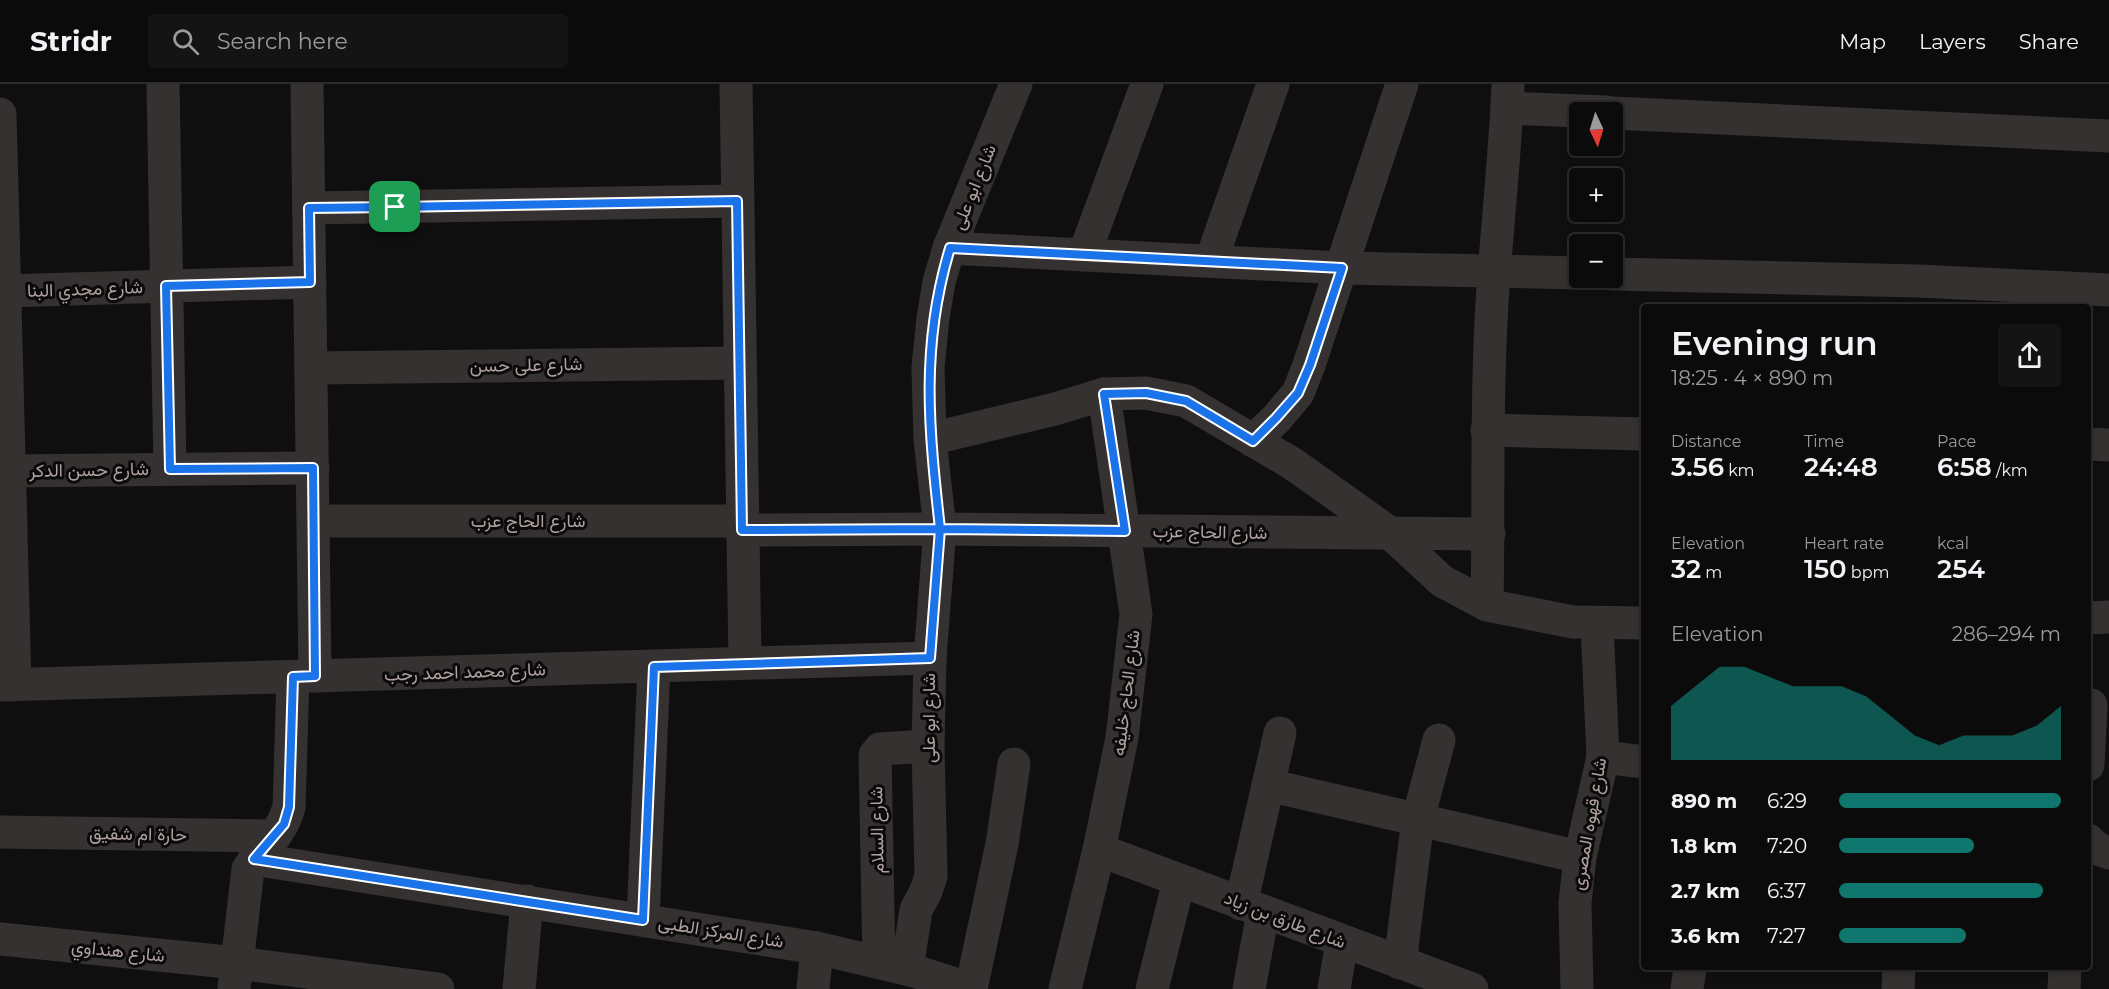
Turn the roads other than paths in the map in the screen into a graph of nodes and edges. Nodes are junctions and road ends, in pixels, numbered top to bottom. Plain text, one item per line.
1 (163, 84) edge
2 (307, 84) edge
3 (736, 84) edge
4 (1016, 84) edge
5 (1147, 84) edge
6 (1272, 84) edge
7 (1402, 84) edge
8 (1508, 96) edge
9 (1569, 106) edge
10 (0, 114) edge
11 (1623, 114) edge
12 (2109, 136) edge
13 (737, 201) junction
14 (309, 208) junction
15 (1, 213) edge
16 (950, 248) junction
17 (1084, 255) junction
18 (1211, 261) junction
19 (1342, 268) junction
20 (1495, 271) junction
21 (1569, 273) edge
22 (1623, 275) edge
23 (310, 282) junction
24 (166, 286) junction
25 (2109, 290) edge
26 (4, 291) junction
27 (1918, 294) edge
28 (740, 363) junction
29 (3, 367) edge
30 (311, 368) junction
31 (1104, 394) junction
32 (1488, 430) junction
33 (1641, 434) edge
34 (930, 439) junction
35 (1253, 441) junction
36 (2091, 444) edge
37 (2109, 445) edge
38 (313, 468) junction
39 (170, 469) junction
40 (9, 471) junction
41 (314, 520) junction
42 (5, 523) edge
43 (742, 525) junction
44 (940, 529) junction
45 (1125, 531) junction
46 (1390, 534) junction
47 (1489, 534) junction
48 (1486, 605) junction
49 (2109, 617) edge
50 (2091, 618) edge
51 (1598, 623) junction
52 (1641, 623) edge
53 (930, 658) junction
54 (745, 663) junction
55 (654, 667) junction
56 (304, 677) junction
57 (7, 685) edge
58 (1280, 733) dead end
59 (1439, 740) dead end
60 (928, 746) junction
61 (1603, 757) junction
62 (1641, 762) edge
63 (1014, 764) dead end
64 (1268, 784) junction
65 (1418, 819) junction
66 (0, 832) edge
67 (2091, 843) edge
68 (265, 847) junction
69 (1099, 850) junction
70 (2109, 853) edge
71 (1580, 857) junction
72 (1179, 880) junction
73 (527, 901) junction
74 (1252, 908) junction
75 (643, 920) junction
76 (0, 939) edge
77 (1342, 942) junction
78 (817, 948) junction
79 (1690, 970) edge
80 (1899, 970) edge
81 (2065, 970) edge
82 (903, 973) edge
83 (1417, 975) edge
84 (235, 976) edge
85 (438, 989) edge
86 (519, 989) edge
87 (813, 989) edge
88 (971, 989) edge
89 (1065, 989) edge
90 (1152, 989) edge
91 (1249, 989) edge
92 (1334, 989) edge
93 (1472, 989) edge
94 (1576, 989) edge
95 (1687, 989) edge
96 (1898, 989) edge
97 (2064, 989) edge

1 - 24 street
2 - 14 street
3 - 13 street
4 - 16 street, شارع ابو على
5 - 17 street
6 - 18 street
7 - 19 street
8 - 9 street
8 - 20 street
10 - 15 street
11 - 12 street
13 - 14 street
13 - 28 street
14 - 23 street
15 - 26 street
16 - 17 street
16 - 34 street, شارع ابو على
17 - 18 street
18 - 19 street
19 - 20 street
19 - 35 street
20 - 21 street
20 - 32 street
22 - 27 street
23 - 24 street, شارع مجدي البنا
23 - 30 street
24 - 26 street, شارع مجدي البنا
24 - 39 street
25 - 27 street
26 - 29 street
28 - 30 street, شارع على حسن
28 - 43 street
29 - 40 street
30 - 38 street
31 - 34 street
31 - 35 street
31 - 45 street, شارع الحاج خليفه
32 - 33 street
32 - 47 street
34 - 44 street, شارع ابو على
35 - 46 street
36 - 37 street
38 - 39 street, شارع حسن الدكر
38 - 41 street
39 - 40 street, شارع حسن الدكر
40 - 42 street
41 - 43 street, شارع الحاج عزب
41 - 56 street
42 - 57 street
43 - 44 street, شارع الحاج عزب
43 - 54 street
44 - 45 street, شارع الحاج عزب
44 - 53 street, شارع ابو على
45 - 46 street, شارع الحاج عزب
45 - 69 street, شارع الحاج خليفه
46 - 47 street, شارع الحاج عزب
46 - 48 street
47 - 48 street
48 - 51 street
49 - 50 street
51 - 52 street
51 - 61 street, شارع قهوه المصرى
53 - 54 street, شارع محمد احمد رجب
53 - 60 street, شارع ابو على
54 - 55 street, شارع محمد احمد رجب
55 - 56 street, شارع محمد احمد رجب
55 - 75 street
56 - 57 street, شارع محمد احمد رجب
56 - 68 street
58 - 64 street
59 - 65 street
60 - 82 street, شارع ابو على
60 - 82 street, شارع السلام
61 - 62 street
61 - 71 street, شارع قهوه المصرى
63 - 88 street
64 - 65 street
64 - 74 street
65 - 71 street
65 - 83 street
66 - 68 street, حارة ام شفيق
67 - 70 street
68 - 73 street, شارع المركز الطبى
68 - 84 street
69 - 72 street, شارع طارق بن زياد
69 - 89 street, شارع الحاج خليفه
71 - 94 street, شارع قهوه المصرى
72 - 74 street, شارع طارق بن زياد
72 - 90 street
73 - 75 street, شارع المركز الطبى
73 - 86 street
74 - 77 street, شارع طارق بن زياد
74 - 91 street
75 - 78 street, شارع المركز الطبى
76 - 84 street, شارع هنداوي
77 - 83 street, شارع طارق بن زياد
77 - 92 street
78 - 82 street, شارع المركز الطبى
78 - 87 street
79 - 95 street
80 - 96 street
81 - 97 street
82 - 88 street, شارع المركز الطبى
83 - 93 street, شارع طارق بن زياد
84 - 85 street, شارع هنداوي

